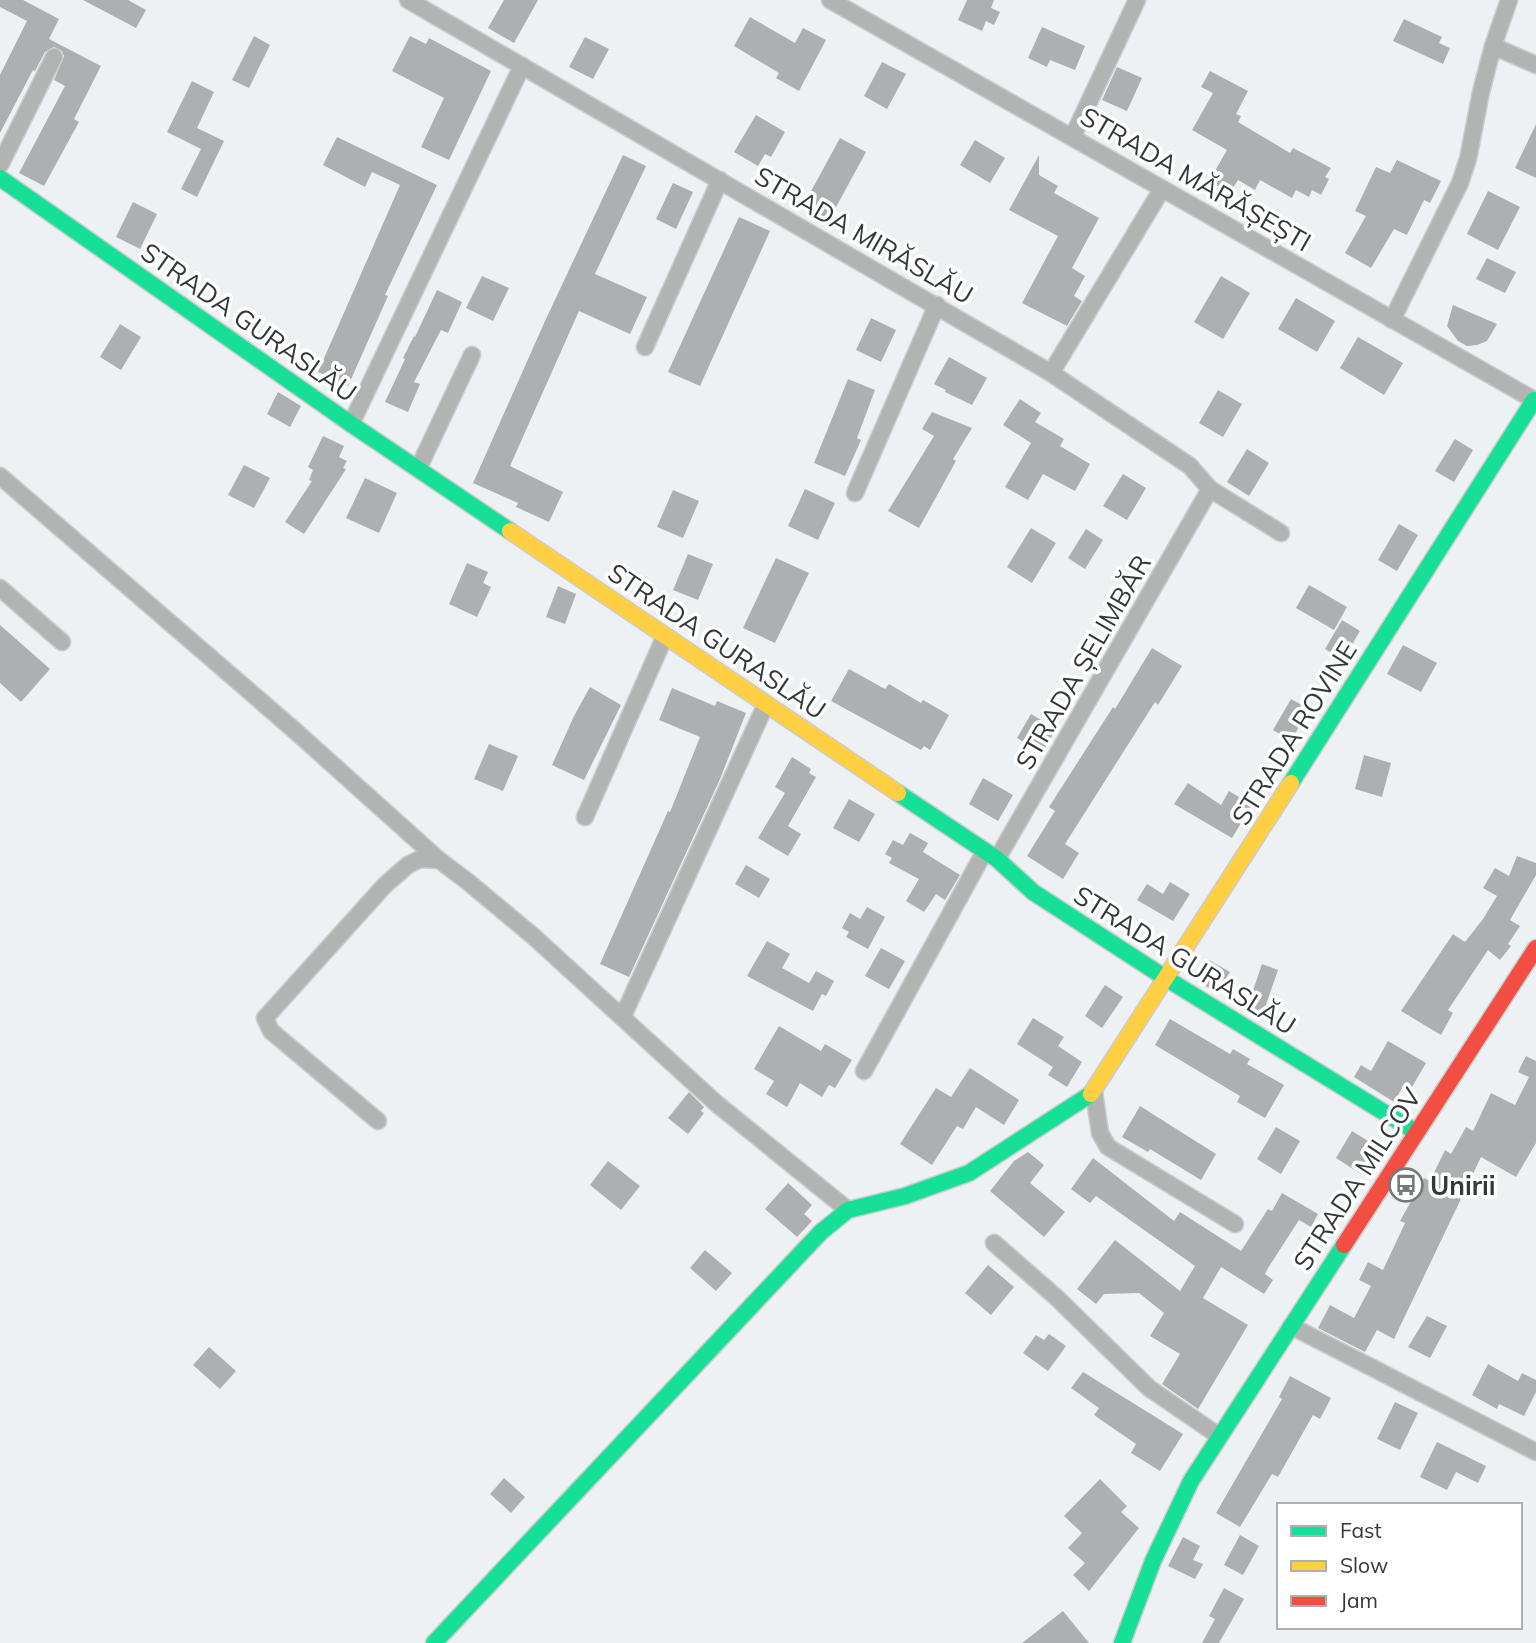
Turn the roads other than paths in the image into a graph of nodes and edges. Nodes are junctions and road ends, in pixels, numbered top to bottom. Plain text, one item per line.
1 (408, 0) edge
2 (830, 0) edge
3 (1137, 0) edge
4 (1509, 0) edge
5 (1493, 46) junction
6 (54, 57) dead end
7 (1536, 65) edge
8 (522, 66) junction
9 (1073, 136) junction
10 (0, 165) edge
11 (0, 178) edge
12 (720, 180) junction
13 (1162, 189) junction
14 (937, 305) junction
15 (1392, 320) junction
16 (645, 347) dead end
17 (472, 355) dead end
18 (1051, 373) junction
19 (1535, 401) edge
20 (351, 424) junction
21 (418, 469) junction
22 (0, 476) edge
23 (1210, 489) junction
24 (855, 493) dead end
25 (1281, 533) dead end
26 (0, 588) edge
27 (665, 636) junction
28 (62, 642) dead end
29 (766, 704) junction
30 (585, 817) dead end
31 (991, 855) junction
32 (439, 860) junction
33 (1536, 948) edge
34 (1167, 979) junction
35 (623, 1016) junction
36 (864, 1071) dead end
37 (1094, 1092) junction
38 (378, 1121) dead end
39 (1416, 1132) junction
40 (848, 1210) junction
41 (1234, 1224) dead end
42 (994, 1243) dead end
43 (1292, 1326) junction
44 (1219, 1436) junction
45 (1536, 1452) edge
46 (433, 1643) edge
47 (1122, 1643) edge

1 - 8 street, STRADA MIRĂSLĂU
2 - 9 street, STRADA MĂRĂȘEȘTI
3 - 9 street
4 - 5 street
5 - 7 street
5 - 15 street
6 - 10 street
8 - 12 street, STRADA MIRĂSLĂU
8 - 20 street
9 - 13 street, STRADA MĂRĂȘEȘTI
11 - 20 street, STRADA GURASLĂU
12 - 14 street, STRADA MIRĂSLĂU
12 - 16 street
13 - 15 street, STRADA MĂRĂȘEȘTI
13 - 18 street
14 - 18 street, STRADA MIRĂSLĂU
14 - 24 street
15 - 19 street, STRADA MĂRĂȘEȘTI
17 - 21 street
18 - 23 street, STRADA MIRĂSLĂU
19 - 34 street, STRADA ROVINE
20 - 21 street, STRADA GURASLĂU
21 - 27 street, STRADA GURASLĂU
22 - 32 street
23 - 25 street, STRADA MIRĂSLĂU
23 - 31 street, STRADA ȘELIMBĂR
26 - 28 street
27 - 29 street, STRADA GURASLĂU
27 - 30 street
29 - 31 street, STRADA GURASLĂU
29 - 35 street
31 - 34 street, STRADA GURASLĂU
31 - 36 street, STRADA ȘELIMBĂR
32 - 35 street
32 - 38 street
33 - 39 street, STRADA MILCOV
34 - 37 street, STRADA ROVINE
34 - 39 street, STRADA GURASLĂU
35 - 40 street
37 - 40 street
37 - 41 street
39 - 43 street, STRADA MILCOV
40 - 46 street
42 - 44 street
43 - 44 street, STRADA MILCOV
43 - 45 street
44 - 47 street, STRADA MILCOV

